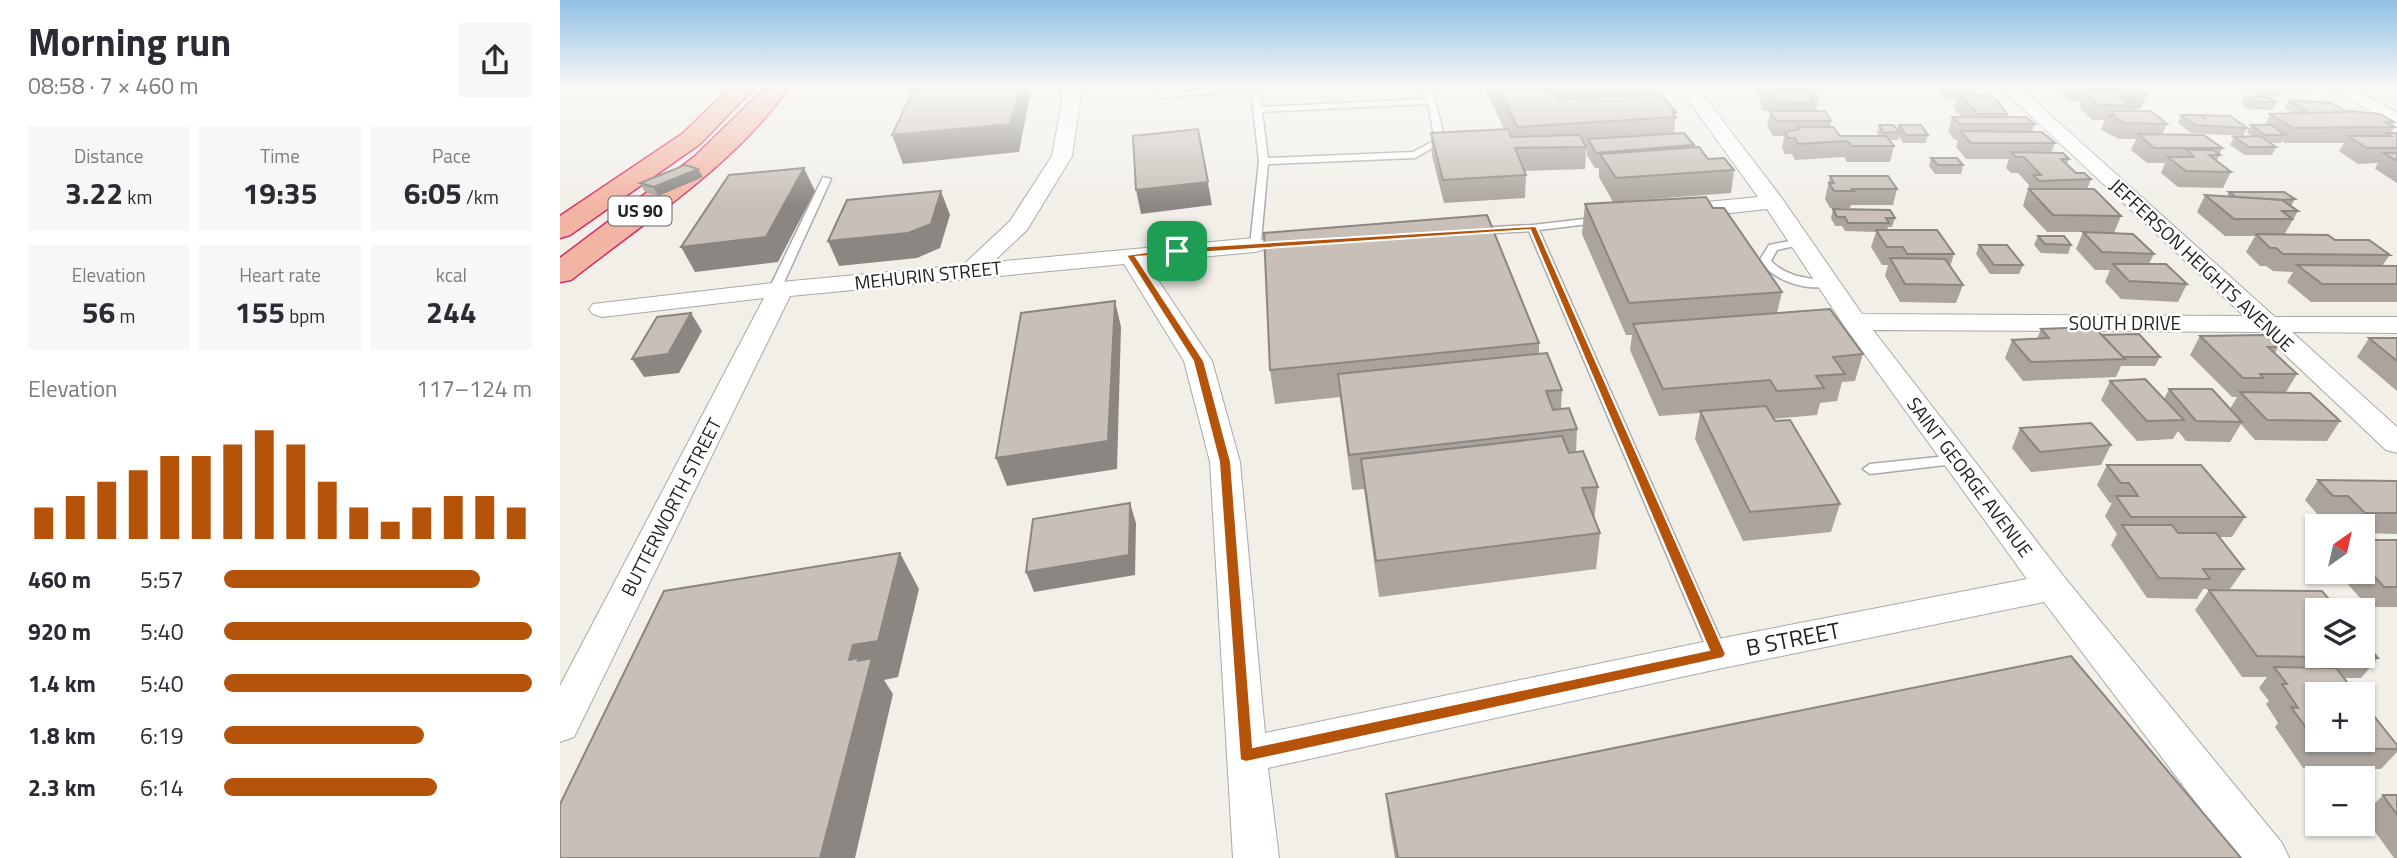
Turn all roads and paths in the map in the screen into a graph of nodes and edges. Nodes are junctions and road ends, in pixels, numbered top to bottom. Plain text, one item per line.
1 (704, 126) edge
2 (743, 126) edge
3 (1067, 126) edge
4 (1260, 126) edge
5 (1437, 126) edge
6 (1717, 126) edge
7 (2051, 126) edge
8 (1264, 161) junction
9 (826, 179) dead end
10 (1773, 202) junction
11 (1658, 214) edge
12 (1620, 218) edge
13 (1533, 228) junction
14 (560, 229) edge
15 (1463, 232) edge
16 (1283, 243) edge
17 (1255, 245) junction
18 (1130, 255) junction
19 (970, 271) junction
20 (560, 273) edge
21 (778, 289) junction
22 (602, 309) dead end
23 (1854, 322) junction
24 (2264, 323) junction
25 (2397, 325) edge
26 (2397, 443) edge
27 (1957, 460) junction
28 (1870, 469) dead end
29 (2052, 587) junction
30 (1718, 654) junction
31 (560, 725) edge
32 (1246, 755) junction
33 (1256, 858) edge
34 (2266, 858) edge

1 - 14 highway
2 - 20 highway, US 90
3 - 19 street
4 - 8 lane
5 - 8 lane
6 - 10 street, SAINT GEORGE AVENUE
7 - 24 street, JEFFERSON HEIGHTS AVENUE
8 - 17 lane
9 - 21 lane
10 - 11 street
10 - 23 street, SAINT GEORGE AVENUE
12 - 13 lane
13 - 15 lane
13 - 30 lane
16 - 17 lane
17 - 18 street, MEHURIN STREET
18 - 19 street, MEHURIN STREET
18 - 32 street
19 - 21 street, MEHURIN STREET
21 - 22 street, MEHURIN STREET
21 - 31 street, BUTTERWORTH STREET
23 - 24 street, SOUTH DRIVE
23 - 27 street, SAINT GEORGE AVENUE
24 - 25 street, SOUTH DRIVE
24 - 26 street, JEFFERSON HEIGHTS AVENUE
27 - 28 lane
27 - 29 street, SAINT GEORGE AVENUE
29 - 30 street, B STREET
29 - 34 street, SAINT GEORGE AVENUE
30 - 32 street, B STREET
32 - 33 street

